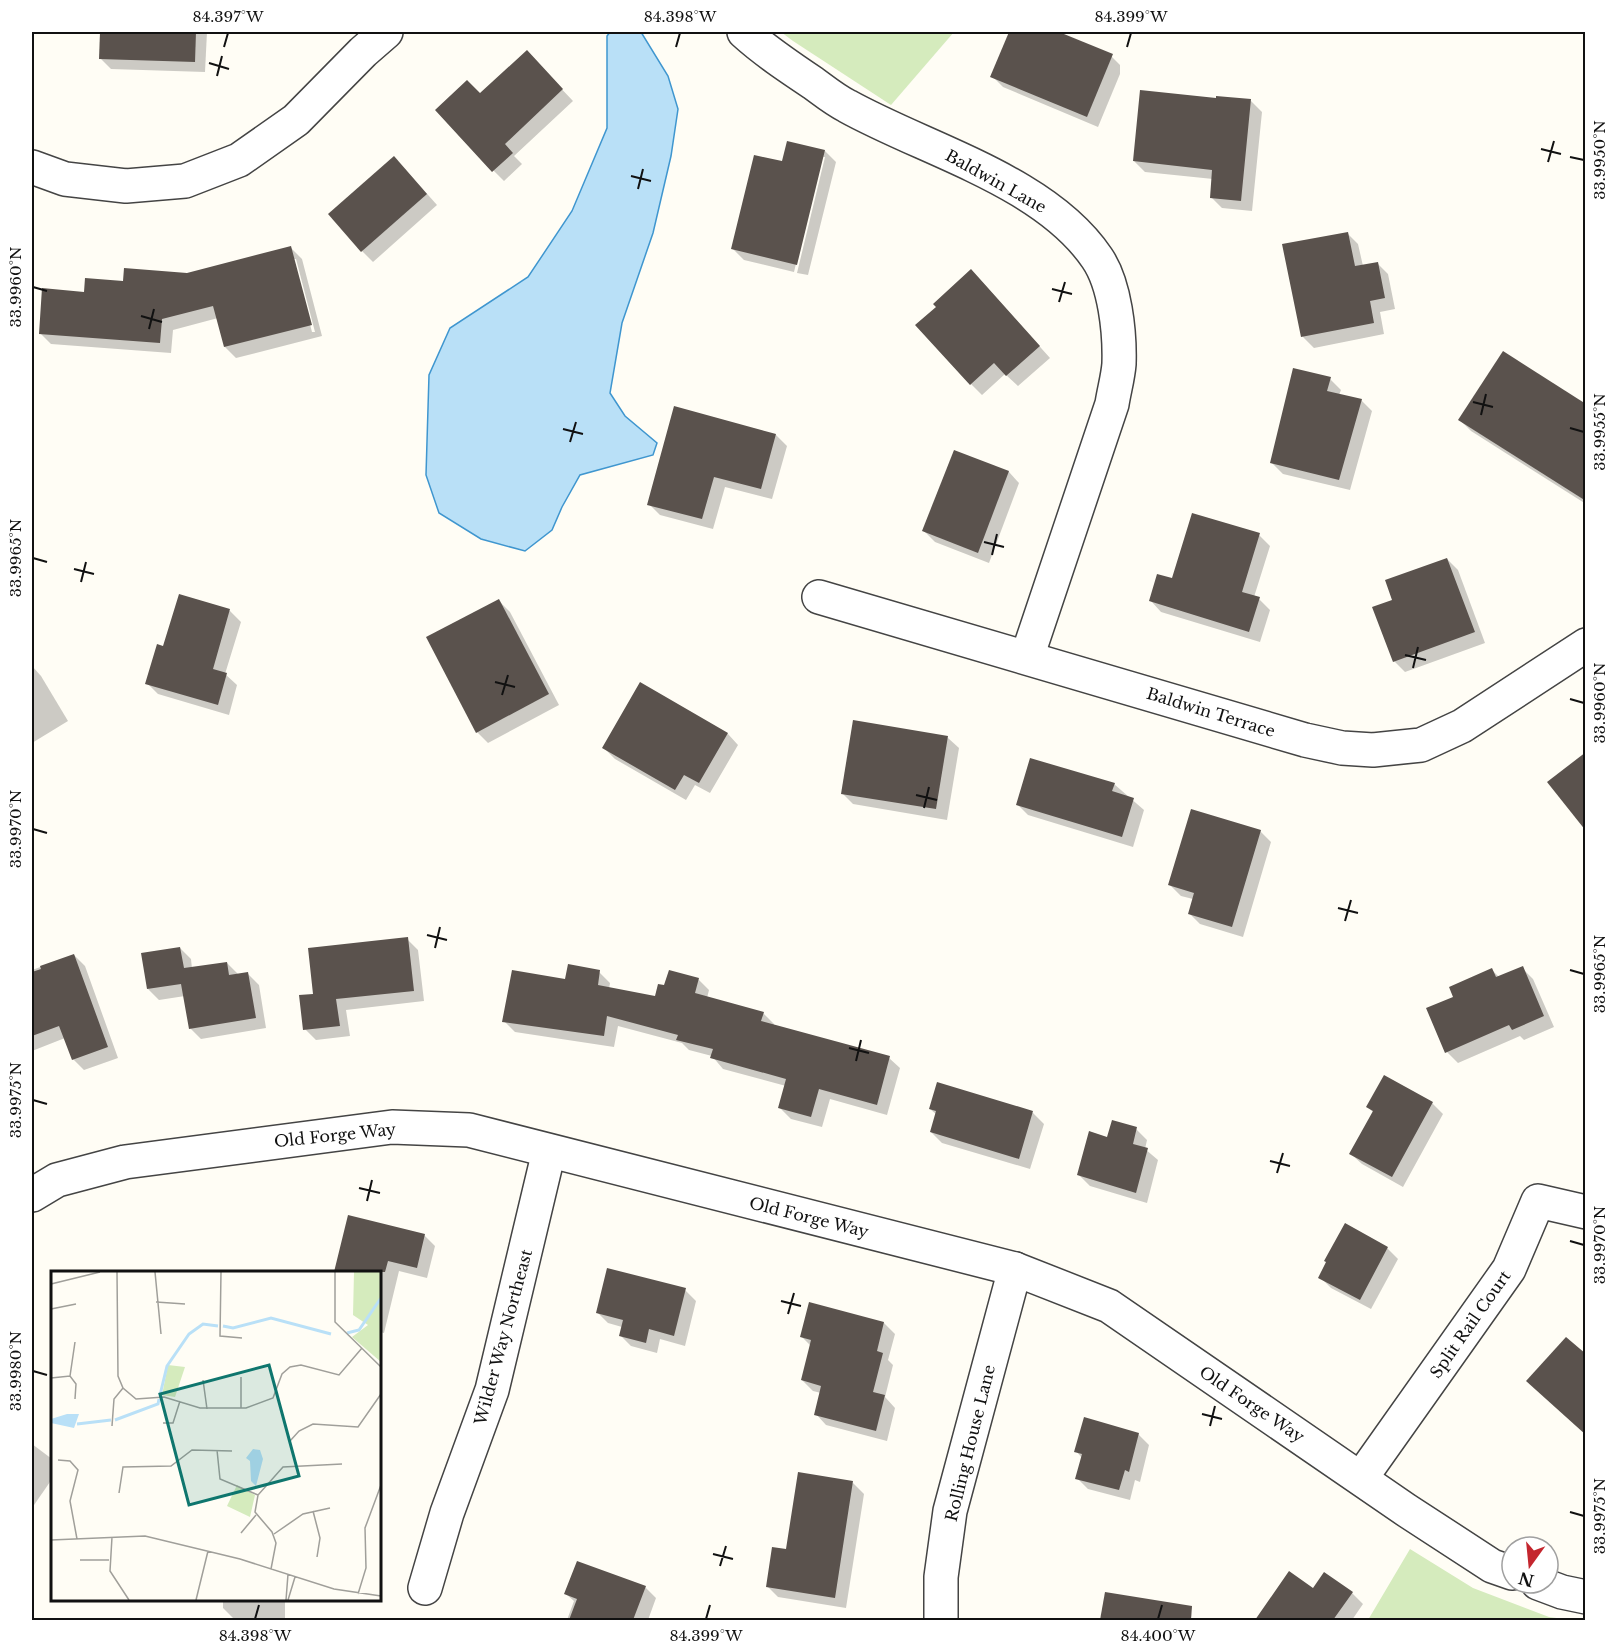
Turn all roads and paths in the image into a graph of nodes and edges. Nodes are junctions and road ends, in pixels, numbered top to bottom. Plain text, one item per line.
1 (386, 32) edge
2 (744, 32) edge
3 (32, 167) edge
4 (819, 597) dead end
5 (1586, 645) edge
6 (1027, 657) junction
7 (549, 1151) junction
8 (32, 1195) edge
9 (1586, 1212) edge
10 (1015, 1269) junction
11 (1361, 1478) junction
12 (1500, 1569) edge
13 (425, 1588) dead end
14 (1560, 1591) edge
15 (1586, 1597) edge
16 (941, 1620) edge

1 - 3 street
2 - 6 street, Baldwin Lane
4 - 6 street, Baldwin Terrace
5 - 6 street, Baldwin Terrace
7 - 8 street, Old Forge Way
7 - 10 street, Old Forge Way
7 - 13 street, Wilder Way Northeast
9 - 11 street, Split Rail Court
10 - 11 street, Old Forge Way
10 - 16 street, Rolling House Lane
11 - 12 street, Old Forge Way
14 - 15 street

